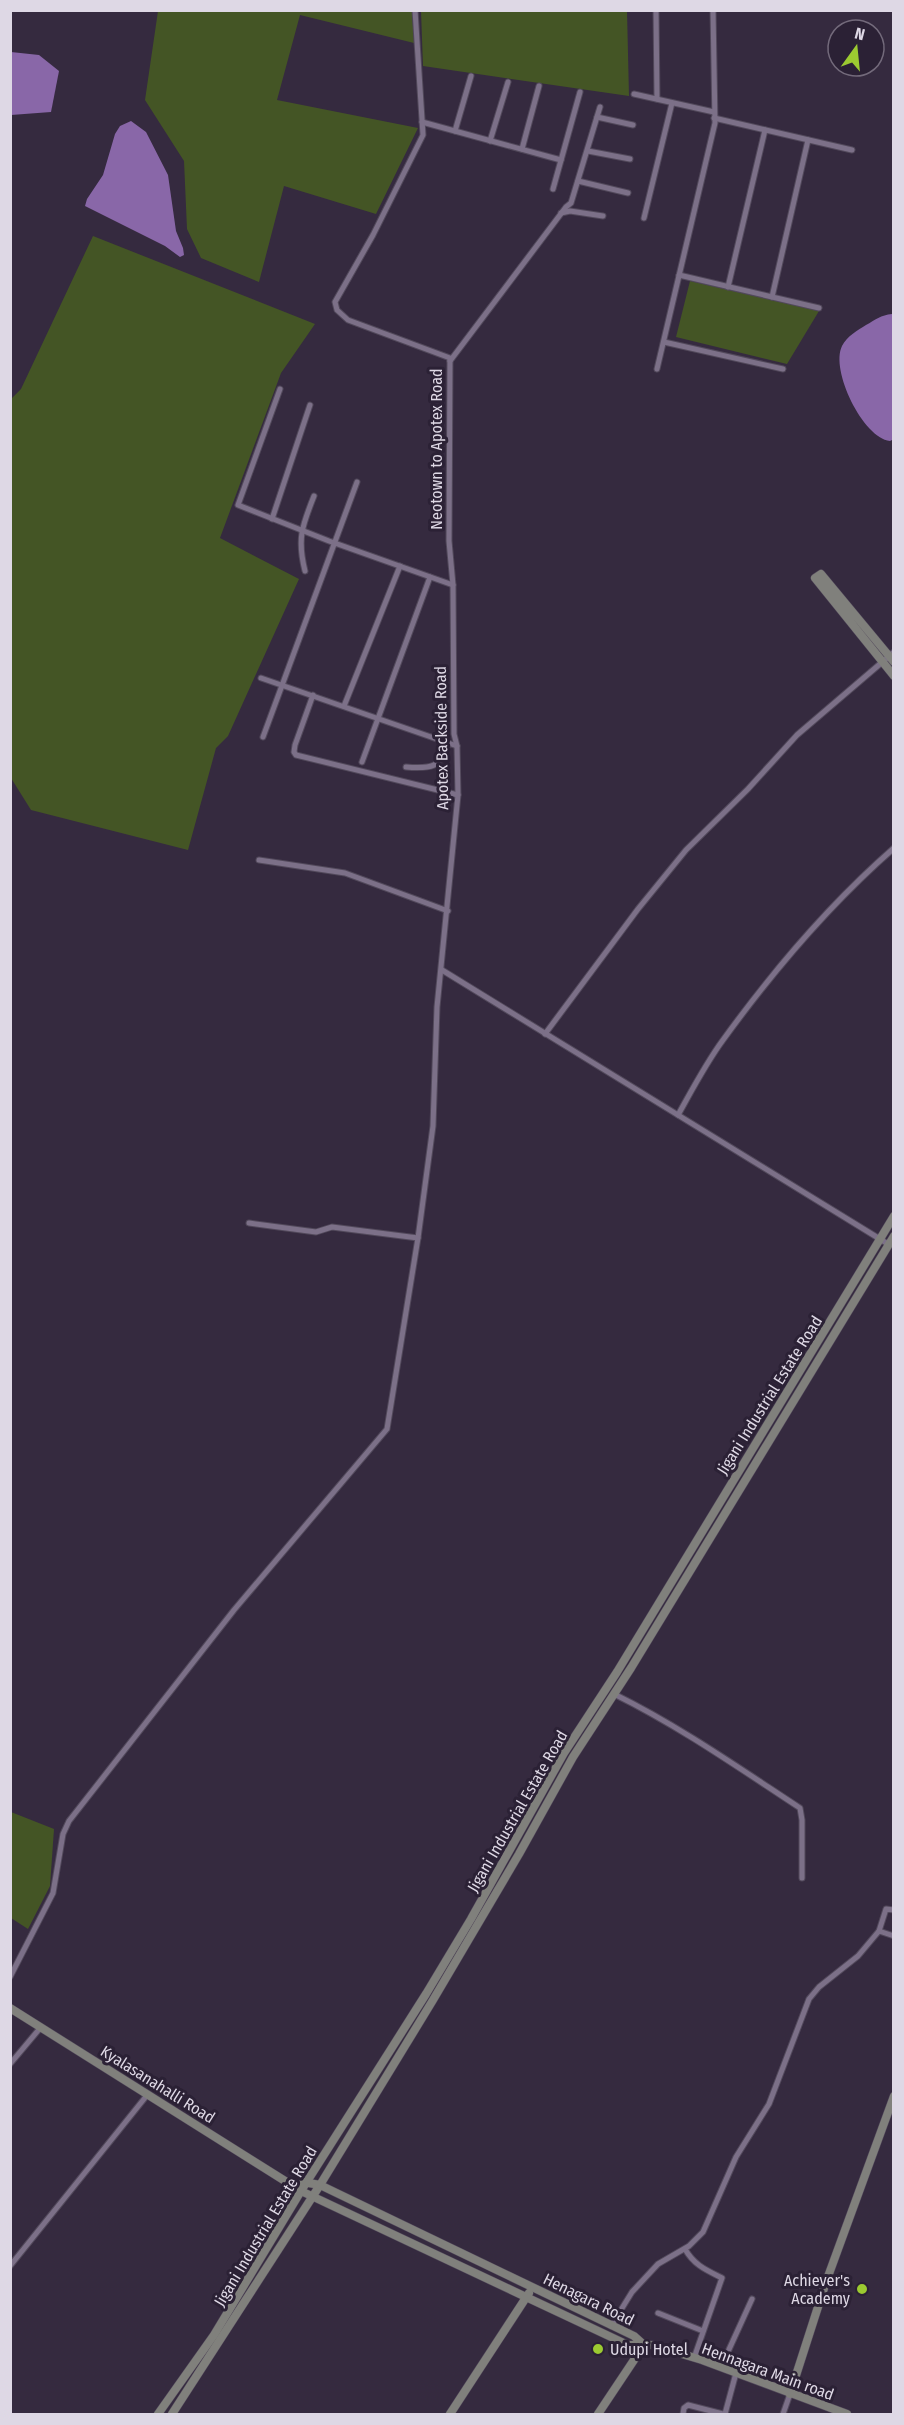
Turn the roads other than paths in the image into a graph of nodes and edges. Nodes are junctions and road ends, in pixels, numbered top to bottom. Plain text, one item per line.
1 (415, 10) edge
2 (656, 10) edge
3 (713, 10) edge
4 (471, 76) dead end
5 (508, 82) dead end
6 (539, 86) dead end
7 (580, 92) dead end
8 (633, 94) dead end
9 (657, 99) junction
10 (672, 103) junction
11 (600, 107) dead end
12 (714, 115) junction
13 (597, 117) junction
14 (422, 122) junction
15 (633, 125) dead end
16 (765, 130) junction
17 (455, 131) junction
18 (808, 140) junction
19 (490, 141) junction
20 (522, 149) junction
21 (852, 150) dead end
22 (588, 151) junction
23 (630, 159) dead end
24 (561, 160) junction
25 (578, 181) junction
26 (552, 189) dead end
27 (628, 193) dead end
28 (561, 213) junction
29 (603, 216) dead end
30 (644, 218) dead end
31 (679, 275) junction
32 (728, 287) junction
33 (772, 297) junction
34 (819, 308) dead end
35 (664, 342) junction
36 (450, 360) junction
37 (657, 369) dead end
38 (783, 369) dead end
39 (280, 389) dead end
40 (310, 405) dead end
41 (357, 482) dead end
42 (314, 496) dead end
43 (272, 519) junction
44 (301, 530) junction
45 (449, 541) joint
46 (334, 543) junction
47 (400, 566) junction
48 (305, 571) dead end
49 (818, 576) dead end
50 (430, 577) junction
51 (453, 585) junction
52 (889, 658) edge
53 (894, 676) edge
54 (261, 678) dead end
55 (282, 685) junction
56 (313, 695) junction
57 (344, 706) junction
58 (378, 717) junction
59 (263, 737) dead end
60 (448, 743) junction
61 (457, 746) junction
62 (362, 762) dead end
63 (406, 767) dead end
64 (458, 795) junction
65 (894, 848) edge
66 (259, 860) dead end
67 (448, 911) junction
68 (442, 970) junction
69 (545, 1034) junction
70 (678, 1114) junction
71 (894, 1216) edge
72 (249, 1223) dead end
73 (894, 1236) edge
74 (418, 1238) junction
75 (879, 1238) junction
76 (888, 1244) junction
77 (614, 1694) junction
78 (802, 1878) dead end
79 (894, 1910) edge
80 (879, 1931) junction
81 (894, 1936) edge
82 (10, 1977) edge
83 (10, 2008) edge
84 (41, 2027) junction
85 (10, 2064) edge
86 (148, 2094) junction
87 (894, 2096) edge
88 (890, 2117) edge
89 (308, 2181) junction
90 (291, 2183) junction
91 (320, 2185) junction
92 (301, 2191) junction
93 (313, 2195) junction
94 (685, 2249) junction
95 (10, 2266) edge
96 (534, 2287) junction
97 (527, 2296) junction
98 (752, 2299) dead end
99 (658, 2313) dead end
100 (611, 2326) junction
101 (703, 2331) junction
102 (644, 2344) junction
103 (693, 2358) junction
104 (721, 2367) junction
105 (736, 2373) junction
106 (790, 2394) junction
107 (158, 2415) edge
108 (172, 2415) edge
109 (450, 2415) edge
110 (598, 2415) edge
111 (683, 2415) edge
112 (724, 2415) edge
113 (783, 2415) edge
114 (847, 2415) edge

1 - 14 street
2 - 9 street
3 - 12 street
4 - 17 street
5 - 19 street
6 - 20 street
7 - 24 street
8 - 9 street
9 - 10 street
10 - 12 street
10 - 30 street
11 - 13 street
12 - 16 street
12 - 31 street
13 - 15 street
13 - 22 street
14 - 17 street
14 - 36 street
16 - 18 street
16 - 32 street
17 - 19 street
18 - 21 street
18 - 33 street
19 - 20 street
20 - 24 street
22 - 23 street
22 - 25 street
24 - 26 street
25 - 27 street
25 - 28 street
28 - 29 street
28 - 36 street
31 - 32 street
31 - 35 street
32 - 33 street
33 - 34 street
35 - 37 street
35 - 38 street
36 - 45 street, Neotown to Apotex Road
39 - 43 street
40 - 43 street
41 - 46 street
42 - 44 street
43 - 44 street
44 - 46 street
44 - 48 street
45 - 51 street, Apotex Backside Road
46 - 47 street
46 - 55 street
47 - 50 street
47 - 57 street
49 - 52 main road
50 - 51 street
50 - 58 street
51 - 61 street, Apotex Backside Road
52 - 53 main road
52 - 69 street
54 - 55 street
55 - 56 street
55 - 59 street
56 - 57 street
56 - 64 street
57 - 58 street
58 - 60 street
58 - 62 street
60 - 61 street
60 - 63 street
61 - 64 street, Apotex Backside Road
64 - 67 street, Apotex Backside Road
65 - 70 street
66 - 67 street
67 - 68 street, Apotex Backside Road
68 - 69 street
68 - 74 street, Apotex Backside Road
69 - 70 street
70 - 75 street
71 - 75 main road, Jigani Industrial Estate Road
72 - 74 street
73 - 76 main road, Jigani Industrial Estate Road
74 - 82 street, Apotex Backside Road
75 - 76 street
75 - 89 main road, Jigani Industrial Estate Road
76 - 77 main road, Jigani Industrial Estate Road
77 - 78 street
77 - 91 main road, Jigani Industrial Estate Road
79 - 80 street
80 - 81 street
80 - 94 street
83 - 84 main road, Kyalasanahalli Road
84 - 85 street
84 - 86 main road, Kyalasanahalli Road
86 - 90 main road, Kyalasanahalli Road
86 - 95 street
87 - 88 main road
88 - 106 main road
89 - 90 main road
89 - 91 main road, Henagara Road
89 - 92 main road, Jigani Industrial Estate Road
90 - 92 main road, Kyalasanahalli Road
91 - 93 main road, Jigani Industrial Estate Road
91 - 96 main road, Henagara Road
92 - 93 main road, Henagara Road
92 - 107 main road, Jigani Industrial Estate Road
93 - 97 main road, Henagara Road
93 - 108 main road, Jigani Industrial Estate Road
94 - 100 street
94 - 101 street
96 - 97 main road
96 - 100 main road, Henagara Road
97 - 102 main road, Henagara Road
97 - 109 main road
98 - 104 street
99 - 101 street
100 - 102 main road, Henagara Road
101 - 103 street
102 - 103 main road, Hennagara Main road
102 - 110 main road
103 - 104 main road, Hennagara Main road
104 - 105 main road, Hennagara Main road
105 - 106 main road, Hennagara Main road
105 - 112 street
106 - 113 street
106 - 114 main road, Hennagara Main road
111 - 112 street

